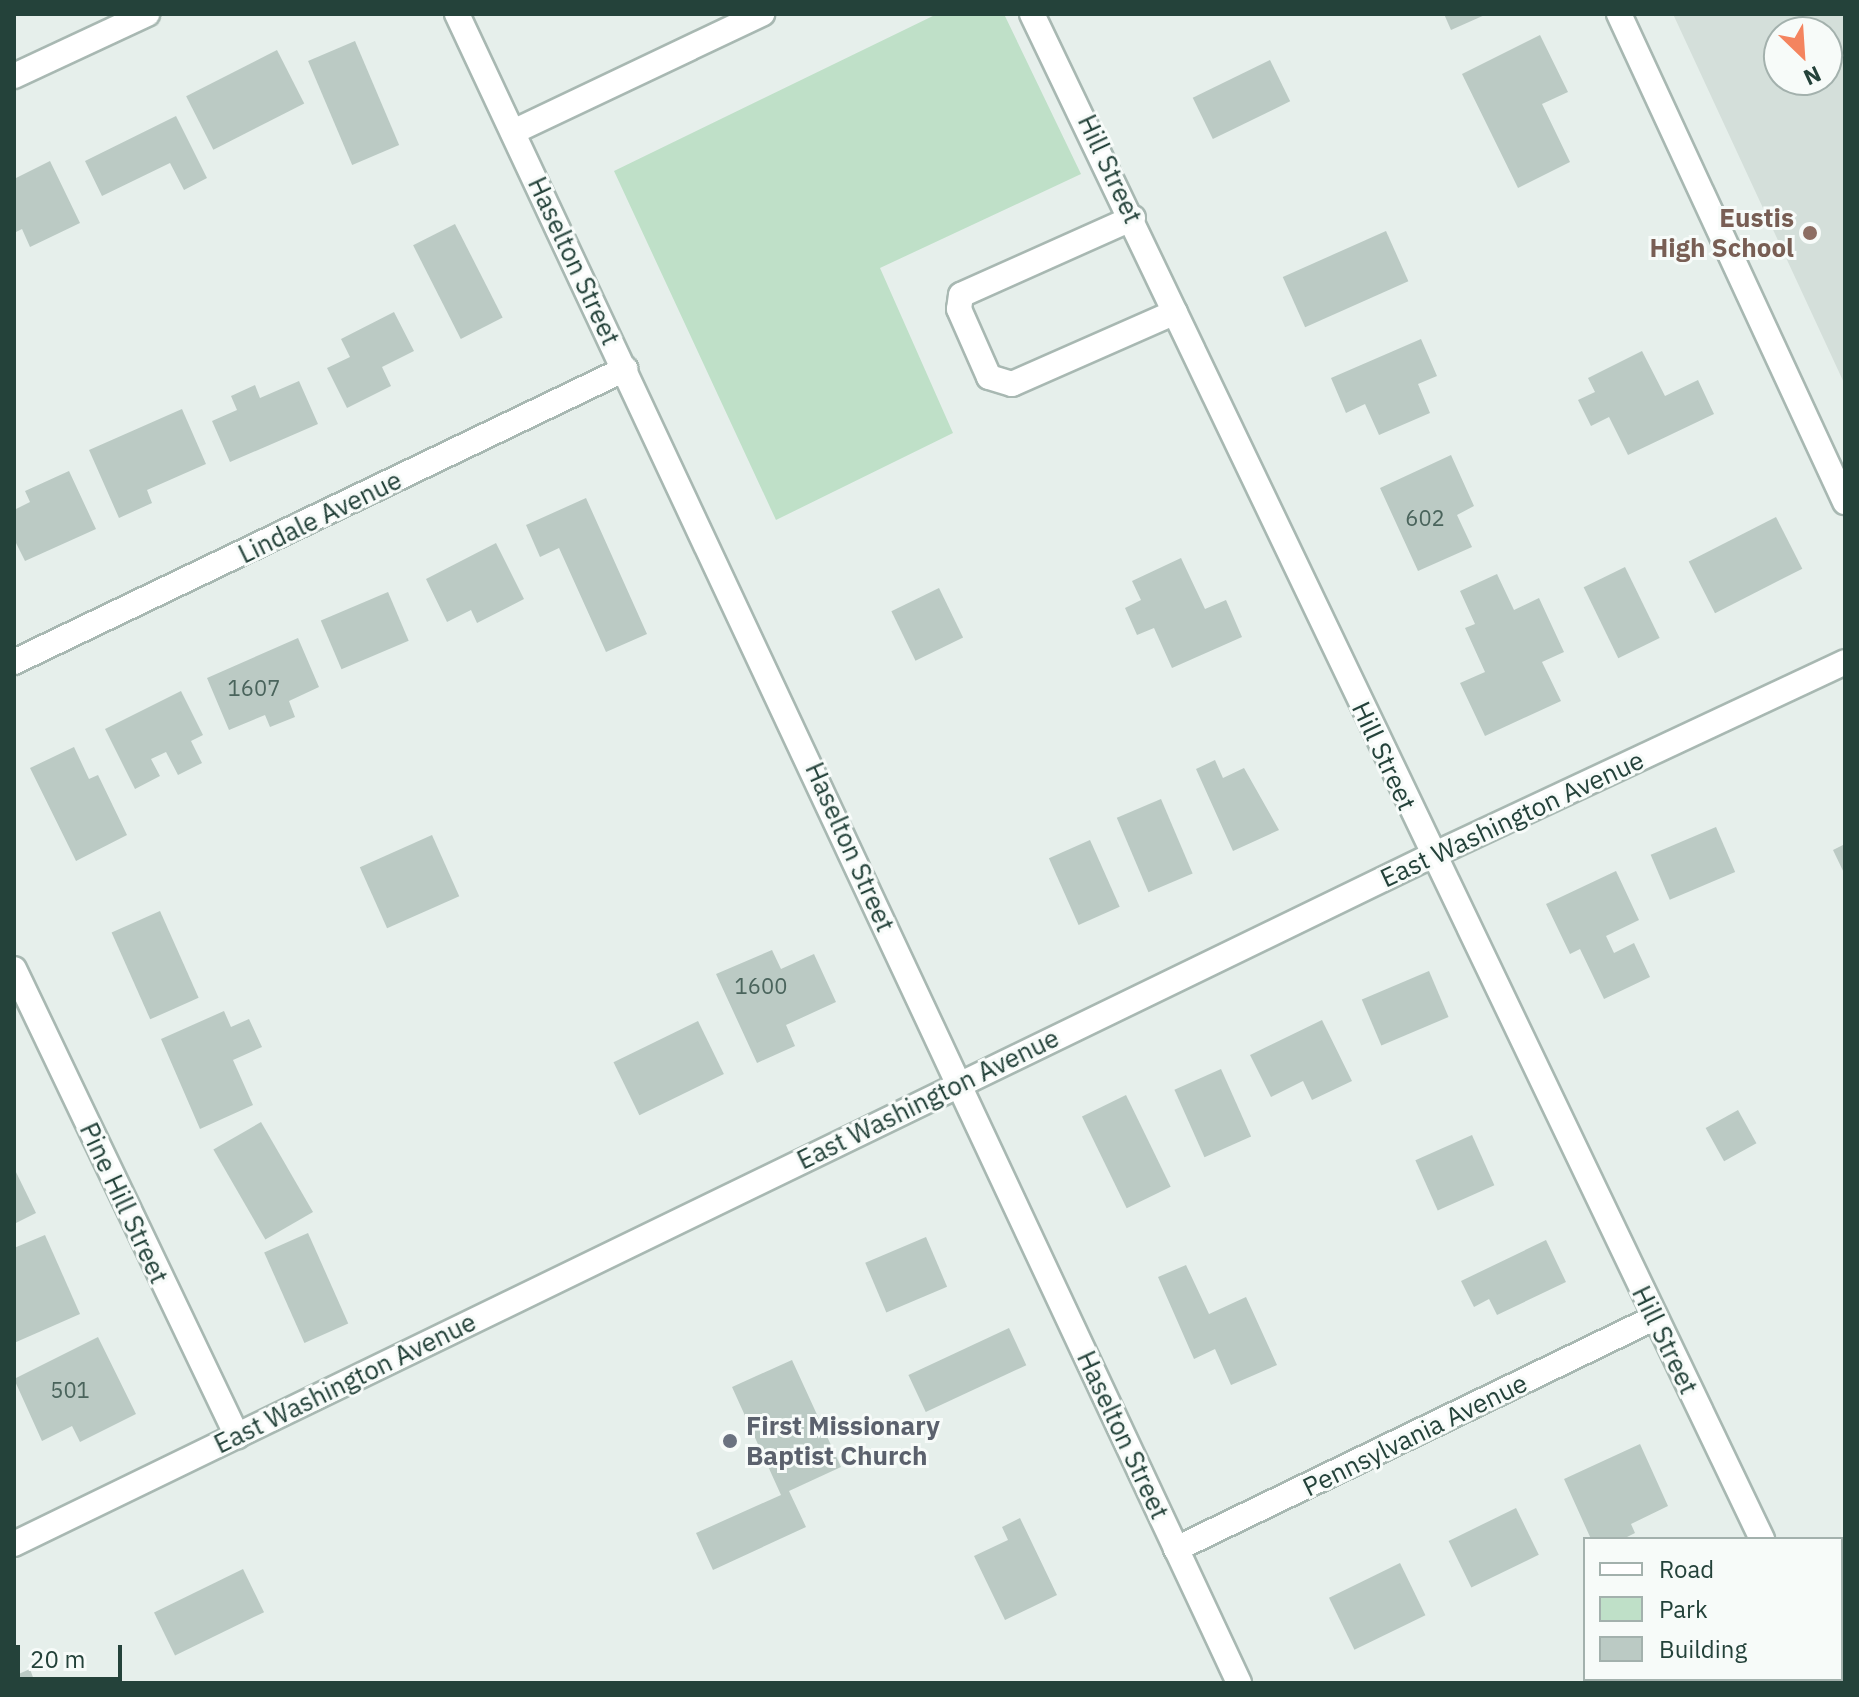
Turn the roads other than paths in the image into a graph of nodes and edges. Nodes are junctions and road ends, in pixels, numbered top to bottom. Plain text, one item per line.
1 (147, 14) edge
2 (457, 14) edge
3 (762, 14) edge
4 (1032, 14) edge
5 (1619, 14) edge
6 (14, 76) edge
7 (513, 132) junction
8 (1133, 218) junction
9 (1175, 312) junction
10 (625, 369) junction
11 (1845, 502) edge
12 (14, 662) edge
13 (1845, 662) edge
14 (1431, 856) junction
15 (14, 969) edge
16 (958, 1084) junction
17 (1654, 1318) junction
18 (237, 1436) junction
19 (1761, 1537) edge
20 (14, 1544) edge
21 (1176, 1549) junction
22 (1239, 1683) edge

1 - 6 street
2 - 7 street, Haselton Street
3 - 7 street
4 - 8 street, Hill Street
5 - 11 street
7 - 10 street, Haselton Street
8 - 9 street, Hill Street
8 - 9 street
9 - 14 street, Hill Street
10 - 12 street, Lindale Avenue
10 - 16 street, Haselton Street
13 - 14 street, East Washington Avenue
14 - 16 street, East Washington Avenue
14 - 17 street, Hill Street
15 - 18 street, Pine Hill Street
16 - 18 street, East Washington Avenue
16 - 21 street, Haselton Street
17 - 19 street, Hill Street
17 - 21 street, Pennsylvania Avenue
18 - 20 street, East Washington Avenue
21 - 22 street, Haselton Street

